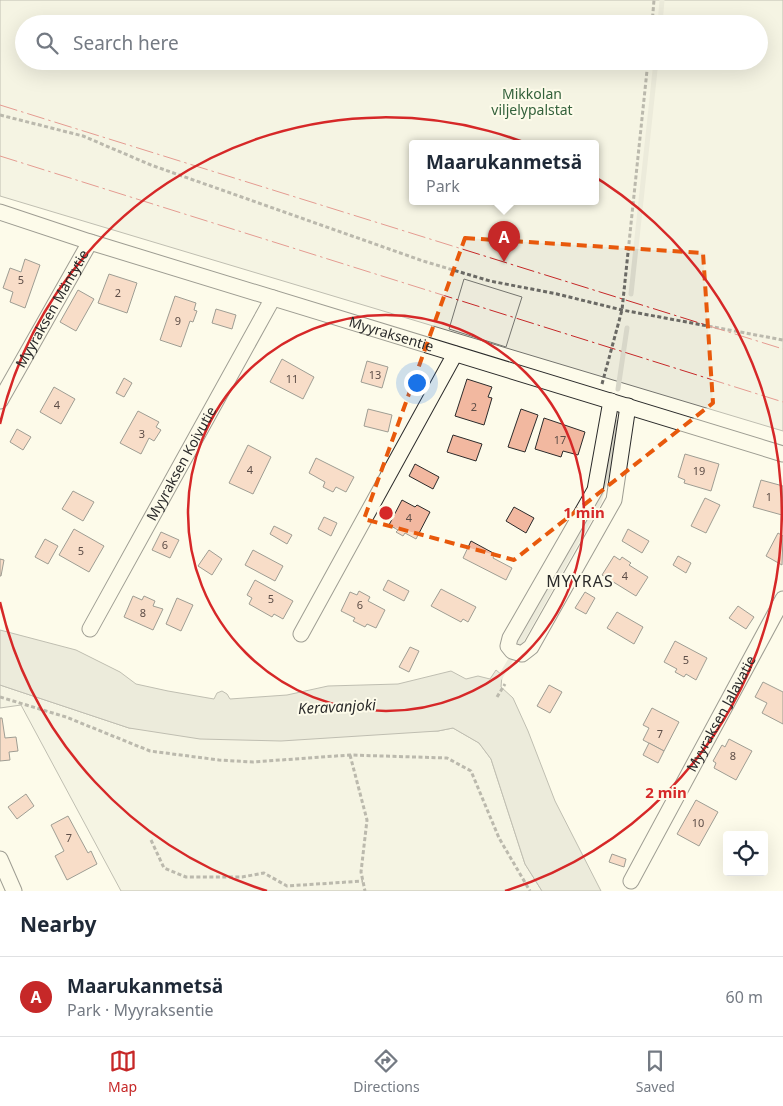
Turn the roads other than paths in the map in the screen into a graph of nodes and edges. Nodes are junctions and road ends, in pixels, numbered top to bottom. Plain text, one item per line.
1 (0, 212) edge
2 (90, 242) junction
3 (273, 298) junction
4 (455, 354) junction
5 (605, 399) junction
6 (0, 401) edge
7 (628, 406) junction
8 (783, 454) edge
9 (783, 599) edge
10 (90, 629) dead end
11 (301, 634) dead end
12 (0, 859) edge
13 (631, 881) dead end
14 (14, 891) edge

1 - 2 street, Myyraksentie
2 - 3 street, Myyraksentie
2 - 6 street, Myyraksen Mäntytie
3 - 4 street, Myyraksentie
3 - 10 street, Myyraksen Koivutie
4 - 5 street, Myyraksentie
4 - 11 street
5 - 7 street, Myyraksentie
5 - 7 street
7 - 8 street, Myyraksentie
9 - 13 street, Myyraksen Jalavatie
12 - 14 street

